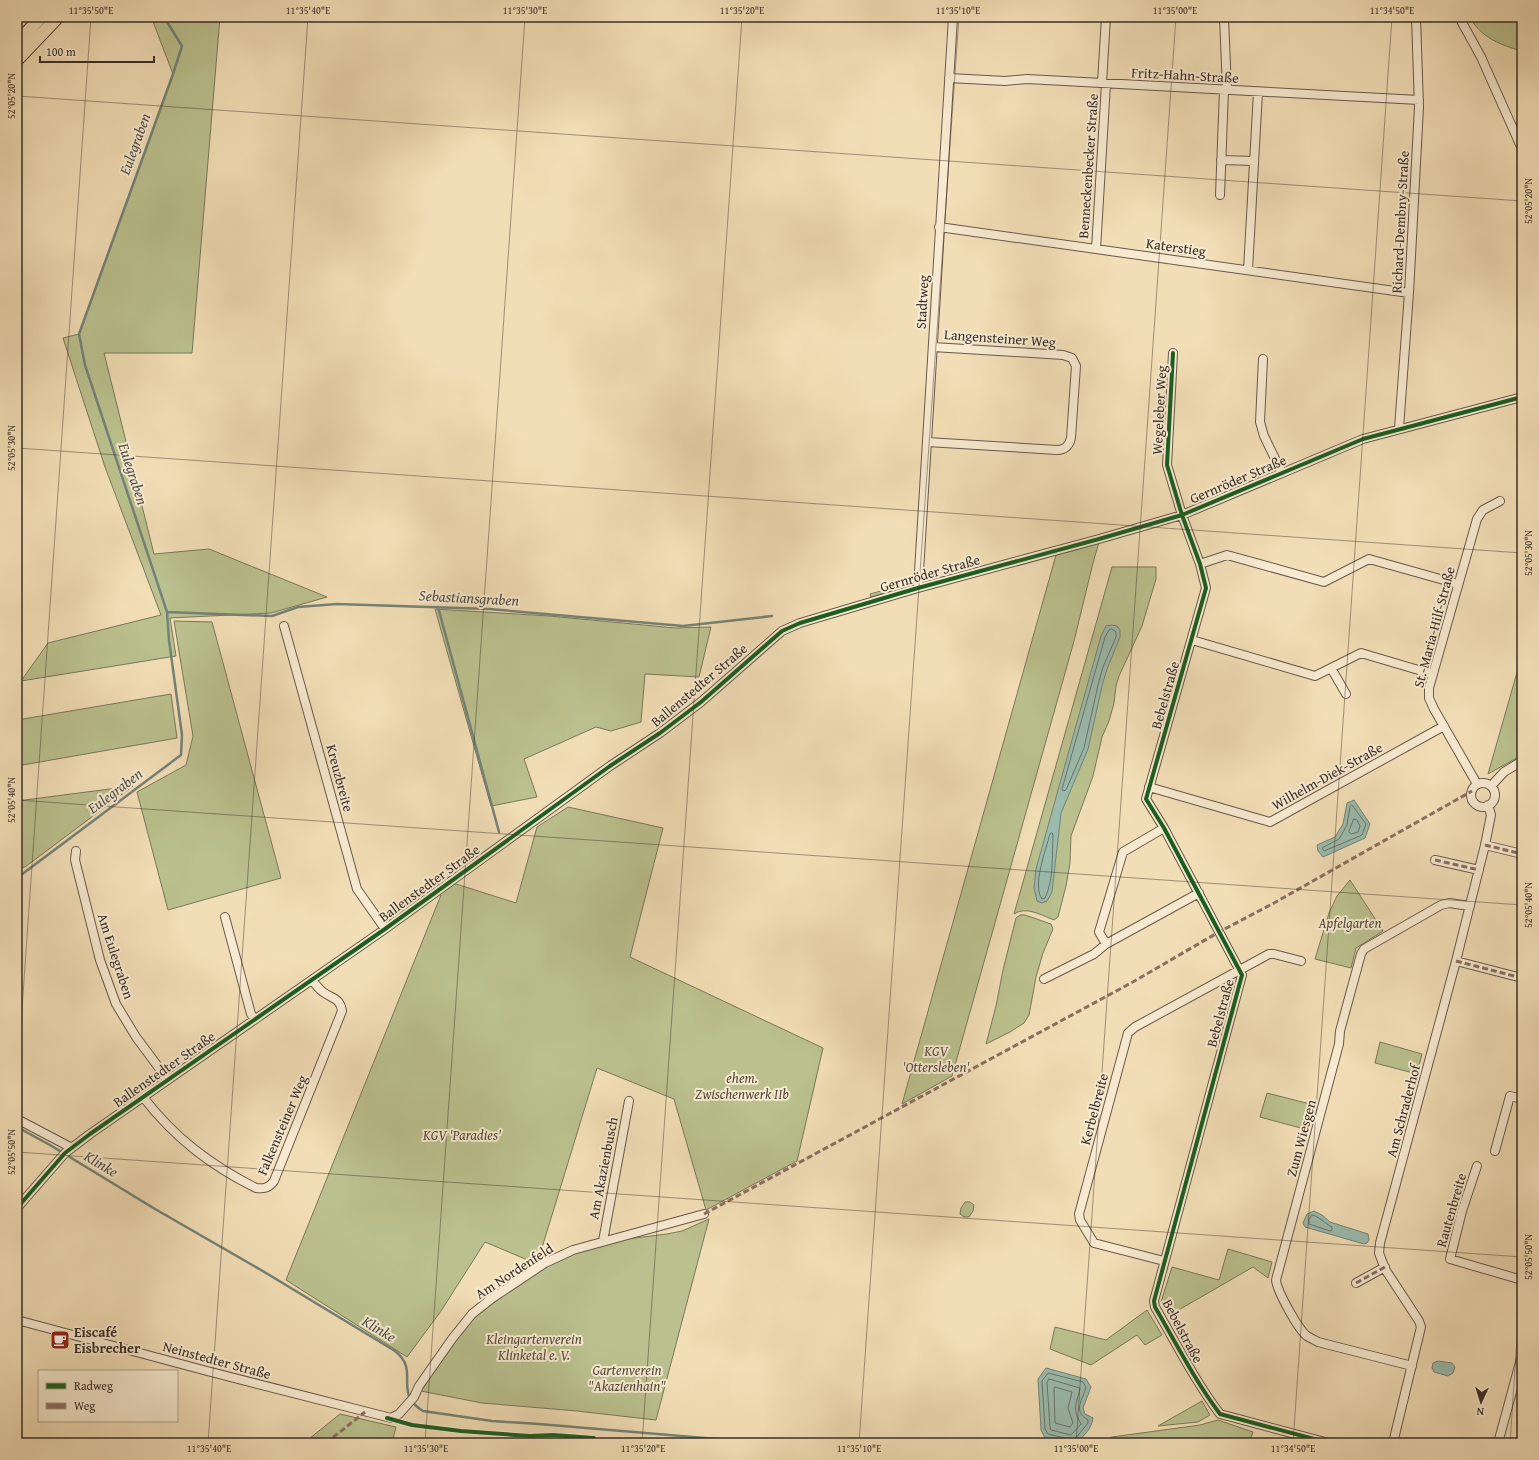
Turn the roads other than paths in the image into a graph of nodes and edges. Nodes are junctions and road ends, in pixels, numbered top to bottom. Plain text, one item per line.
1 (41, 17) edge
2 (58, 17) edge
3 (953, 17) edge
4 (1106, 17) edge
5 (1224, 17) edge
6 (1416, 17) edge
7 (1459, 17) edge
8 (17, 43) edge
9 (17, 60) edge
10 (949, 78) junction
11 (1104, 84) junction
12 (1225, 90) junction
13 (1258, 92) junction
14 (1419, 100) junction
15 (1522, 149) edge
16 (1221, 160) junction
17 (1254, 161) junction
18 (1220, 195) dead end
19 (939, 227) junction
20 (1096, 249) junction
21 (1248, 270) junction
22 (1409, 293) junction
23 (933, 347) junction
24 (1173, 353) dead end
25 (1263, 359) dead end
26 (1522, 397) edge
27 (1400, 428) junction
28 (927, 442) junction
29 (1282, 473) junction
30 (1500, 501) dead end
31 (1182, 515) junction
32 (1200, 564) junction
33 (1458, 584) junction
34 (918, 588) junction
35 (869, 604) joint
36 (284, 626) dead end
37 (1192, 640) junction
38 (1331, 668) junction
39 (1432, 674) junction
40 (1346, 694) dead end
41 (1444, 726) junction
42 (1522, 761) edge
43 (1477, 784) junction
44 (1491, 786) junction
45 (1149, 787) junction
46 (1488, 805) junction
47 (1164, 828) junction
48 (1486, 845) junction
49 (76, 851) dead end
50 (1522, 854) edge
51 (1435, 860) dead end
52 (1479, 870) junction
53 (1199, 893) junction
54 (1470, 906) junction
55 (225, 918) dead end
56 (385, 929) junction
57 (1106, 944) junction
58 (1301, 960) dead end
59 (1456, 961) junction
60 (1240, 971) junction
61 (1522, 978) edge
62 (1044, 979) dead end
63 (312, 980) junction
64 (255, 1019) junction
65 (168, 1080) junction
66 (143, 1097) junction
67 (1522, 1099) edge
68 (629, 1101) dead end
69 (17, 1119) edge
70 (67, 1151) junction
71 (1495, 1151) dead end
72 (1477, 1166) dead end
73 (17, 1208) edge
74 (704, 1214) dead end
75 (603, 1241) junction
76 (1164, 1261) junction
77 (1385, 1267) junction
78 (1522, 1280) edge
79 (1356, 1283) dead end
80 (17, 1320) edge
81 (1522, 1355) edge
82 (1412, 1366) junction
83 (387, 1418) joint
84 (1329, 1443) edge
85 (1393, 1443) edge
86 (1498, 1443) edge

1 - 8 highway
2 - 9 highway
3 - 10 street, Stadtweg
4 - 11 street, Benneckenbecker Straße
5 - 12 street
6 - 14 street, Richard-Dembny-Straße
7 - 15 street
10 - 11 street, Fritz-Hahn-Straße
10 - 19 street, Stadtweg
11 - 12 street, Fritz-Hahn-Straße
11 - 20 street, Benneckenbecker Straße
12 - 13 street, Fritz-Hahn-Straße
12 - 16 street
13 - 14 street, Fritz-Hahn-Straße
13 - 17 street
14 - 22 street, Richard-Dembny-Straße
16 - 17 street
16 - 18 street
17 - 21 street
19 - 20 street, Katerstieg
19 - 23 street, Stadtweg
20 - 21 street, Katerstieg
21 - 22 street, Katerstieg
22 - 27 street, Richard-Dembny-Straße
23 - 28 street, Stadtweg
23 - 28 street, Langensteiner Weg
24 - 31 street, Wegeleber Weg
25 - 29 street
26 - 27 street, Gernröder Straße
27 - 29 street, Gernröder Straße
28 - 34 street, Stadtweg
29 - 31 street, Gernröder Straße
30 - 33 street, St.-Maria-Hilf-Straße
31 - 32 street, Bebelstraße
31 - 34 street, Gernröder Straße
32 - 33 street
32 - 37 street, Bebelstraße
33 - 39 street, St.-Maria-Hilf-Straße
34 - 35 street, Gernröder Straße
35 - 56 street, Ballenstedter Straße
36 - 56 street, Kreuzbreite
37 - 38 street
37 - 45 street, Bebelstraße
38 - 39 street
38 - 40 street
39 - 41 street, St.-Maria-Hilf-Straße
41 - 43 street, St.-Maria-Hilf-Straße
41 - 45 street, Wilhelm-Diek-Straße
42 - 44 street
43 - 44 street
43 - 46 street
44 - 46 street, Am Schraderhof
45 - 47 street, Bebelstraße
46 - 48 street, Am Schraderhof
47 - 53 street, Bebelstraße
47 - 57 street
48 - 50 street
48 - 52 street, Am Schraderhof
49 - 65 street, Am Eulegraben
51 - 52 street
52 - 54 street, Am Schraderhof
53 - 57 street
53 - 60 street, Bebelstraße
54 - 59 street, Am Schraderhof
54 - 82 street, Zum Wiesgen
55 - 64 street
56 - 63 street, Ballenstedter Straße
57 - 62 street
58 - 60 street, Bebelstraße
59 - 61 street
59 - 77 street, Am Schraderhof
60 - 76 street, Bebelstraße
60 - 76 street, Kerbelbreite
63 - 64 street, Ballenstedter Straße
63 - 66 street, Falkensteiner Weg
64 - 65 street, Ballenstedter Straße
65 - 66 street, Ballenstedter Straße
66 - 70 street, Ballenstedter Straße
67 - 71 street
68 - 75 street, Am Akazienbusch
69 - 70 street
70 - 73 street, Ballenstedter Straße
72 - 78 street, Rautenbreite
74 - 75 street, Am Nordenfeld
75 - 83 street, Am Nordenfeld
76 - 84 street, Bebelstraße
77 - 79 street
77 - 82 street, Am Schraderhof
80 - 83 street, Neinstedter Straße
81 - 86 street
82 - 85 street, Am Schraderhof

